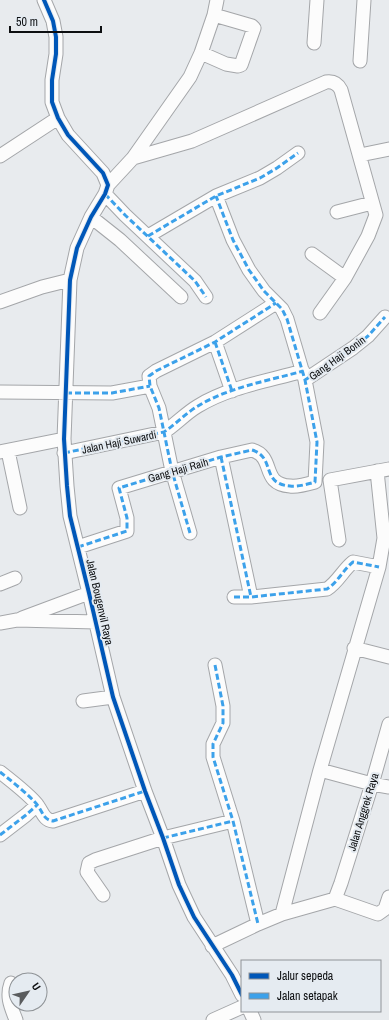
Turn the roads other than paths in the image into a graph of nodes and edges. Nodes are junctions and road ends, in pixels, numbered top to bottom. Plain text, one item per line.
1 (44, 0) edge
2 (217, 0) edge
3 (317, 0) edge
4 (364, 0) edge
5 (214, 15) junction
6 (314, 43) dead end
7 (201, 53) junction
8 (360, 61) dead end
9 (58, 118) junction
10 (389, 148) edge
11 (298, 152) dead end
12 (360, 155) junction
13 (0, 156) edge
14 (133, 158) junction
15 (106, 190) junction
16 (216, 196) junction
17 (372, 203) junction
18 (337, 212) dead end
19 (91, 217) junction
20 (148, 236) junction
21 (312, 254) dead end
22 (345, 278) junction
23 (70, 280) junction
24 (180, 297) dead end
25 (206, 297) dead end
26 (0, 302) edge
27 (276, 303) junction
28 (320, 313) dead end
29 (388, 318) edge
30 (215, 342) junction
31 (304, 376) junction
32 (150, 386) junction
33 (232, 390) junction
34 (0, 392) edge
35 (66, 393) junction
36 (164, 432) junction
37 (64, 439) junction
38 (4, 451) edge
39 (64, 453) junction
40 (221, 457) junction
41 (383, 470) edge
42 (172, 471) junction
43 (20, 508) dead end
44 (190, 533) dead end
45 (339, 540) dead end
46 (78, 547) junction
47 (379, 567) junction
48 (15, 578) dead end
49 (0, 584) edge
50 (89, 593) junction
51 (234, 597) dead end
52 (251, 597) junction
53 (17, 620) junction
54 (96, 622) junction
55 (0, 623) edge
56 (354, 648) junction
57 (389, 657) edge
58 (214, 665) dead end
59 (113, 697) junction
60 (83, 701) dead end
61 (389, 724) edge
62 (320, 770) junction
63 (0, 772) edge
64 (372, 784) junction
65 (389, 787) edge
66 (145, 791) junction
67 (37, 805) junction
68 (233, 820) junction
69 (0, 835) edge
70 (163, 838) junction
71 (103, 895) dead end
72 (335, 899) junction
73 (387, 903) edge
74 (282, 914) junction
75 (258, 924) junction
76 (212, 946) junction
77 (241, 993) edge
78 (241, 1007) edge
79 (213, 1020) edge

1 - 9 street
2 - 5 street, Jalan Bougenvil Raya
3 - 6 street
4 - 8 street
5 - 7 street, Jalan Bougenvil Raya
5 - 7 street
7 - 14 street, Jalan Bougenvil Raya
9 - 13 street
9 - 15 street
10 - 12 street
11 - 16 street
12 - 14 street
12 - 17 street
14 - 15 street, Jalan Bougenvil Raya
15 - 19 street, Jalan Bougenvil Raya
15 - 20 street
16 - 20 street
16 - 27 street
17 - 18 street
17 - 22 street
19 - 23 street, Jalan Bougenvil Raya
19 - 24 street
20 - 25 street
21 - 22 street
22 - 28 street
23 - 26 street
23 - 35 street, Jalan Bougenvil Raya
27 - 30 street
27 - 31 street
29 - 31 street, Gang Haji Bonin
30 - 32 street
30 - 33 street
31 - 33 street, Jalan Haji Suwardi
31 - 40 street, Gang Haji Raih
32 - 35 street
32 - 36 street
33 - 36 street, Jalan Haji Suwardi
34 - 35 street
35 - 37 street, Jalan Bougenvil Raya
36 - 39 street, Jalan Haji Suwardi
36 - 42 street
37 - 38 street
37 - 39 street, Jalan Bougenvil Raya
38 - 43 street
39 - 46 street, Jalan Bougenvil Raya
40 - 42 street, Gang Haji Raih
40 - 52 street
41 - 45 street
41 - 47 street
42 - 44 street
42 - 46 street, Gang Haji Raih
46 - 50 street, Jalan Bougenvil Raya
47 - 52 street
47 - 56 street
48 - 49 street
50 - 53 street
50 - 54 street, Jalan Bougenvil Raya
51 - 52 street
53 - 54 street
53 - 55 street
54 - 59 street, Jalan Bougenvil Raya
56 - 57 street
56 - 62 street
58 - 68 street
59 - 60 street
59 - 66 street, Jalan Bougenvil Raya
61 - 64 street, Jalan Anggrek Raya
62 - 64 street
62 - 74 street
63 - 67 street
64 - 65 street
64 - 72 street, Jalan Anggrek Raya
66 - 67 street
66 - 70 street, Jalan Bougenvil Raya
67 - 69 street
68 - 70 street
68 - 75 street
70 - 71 street
70 - 76 street, Jalan Bougenvil Raya
72 - 73 street
72 - 74 street
74 - 75 street
75 - 76 street
76 - 77 street, Jalan Bougenvil Raya
78 - 79 street

